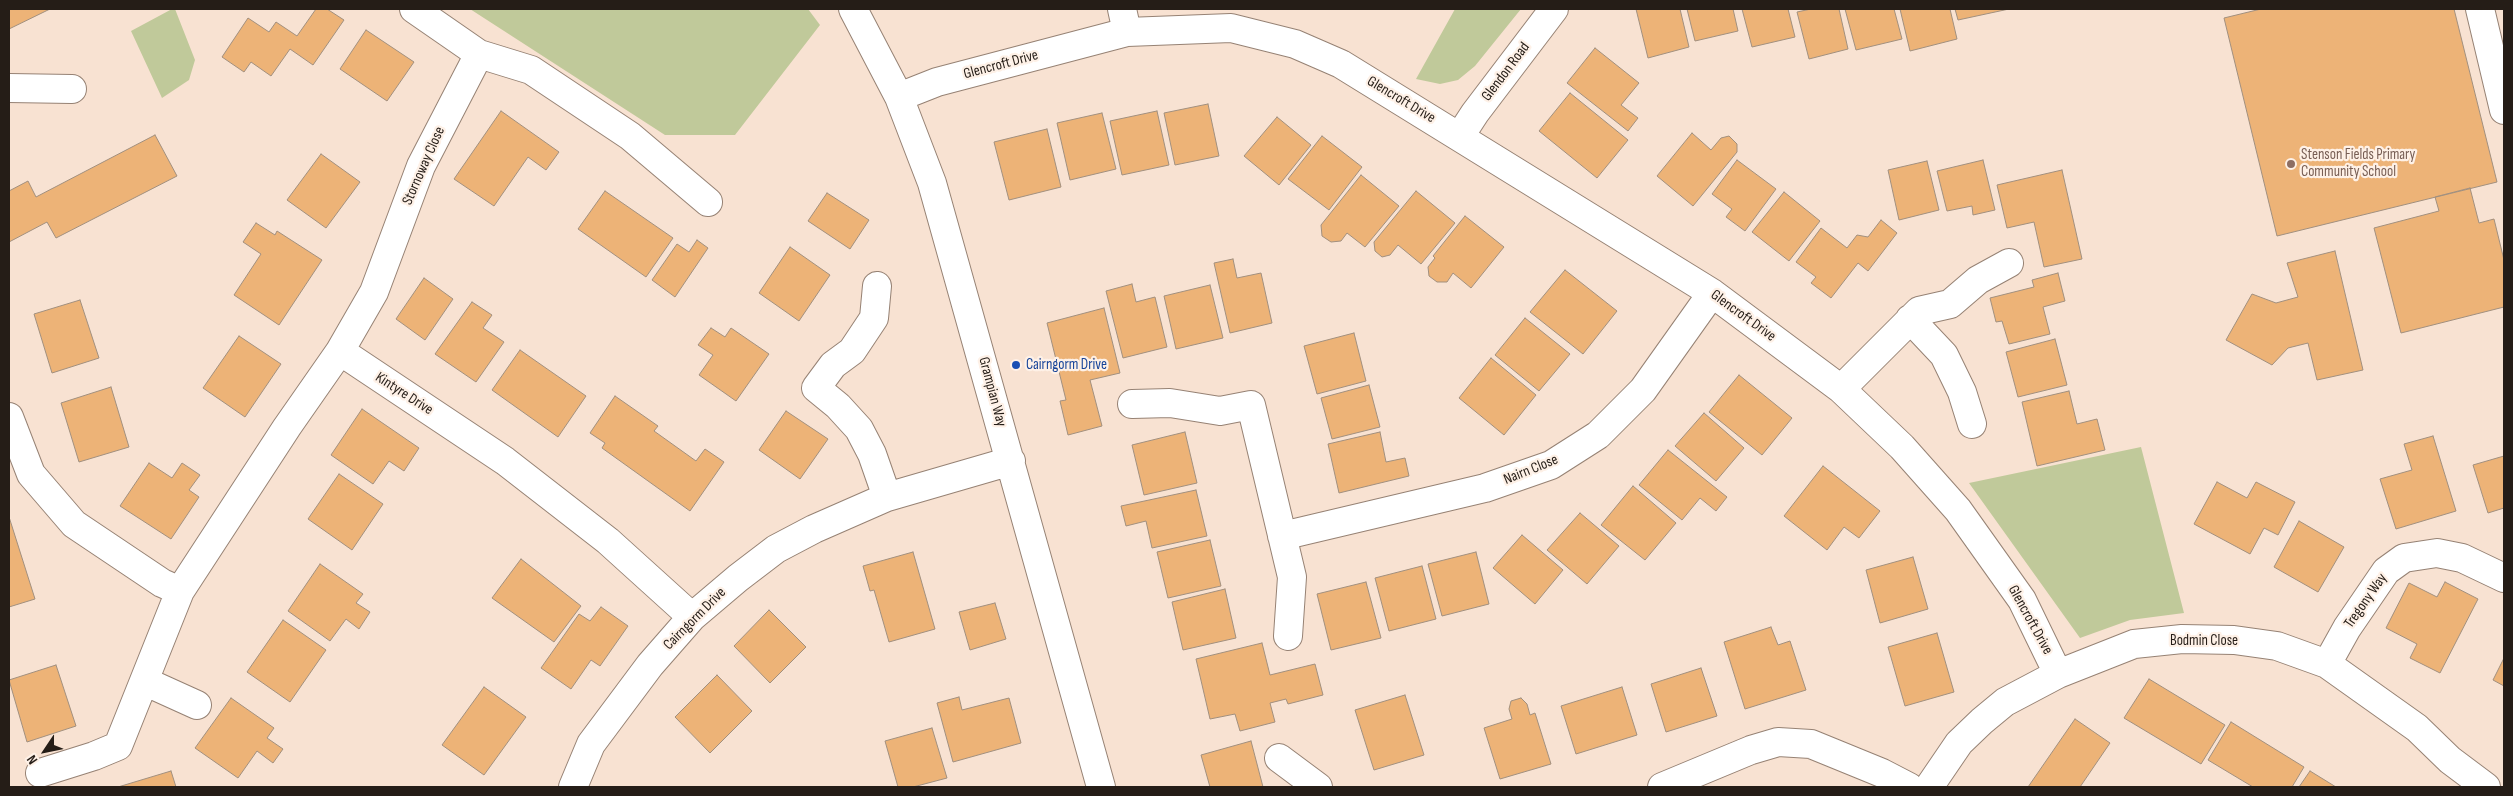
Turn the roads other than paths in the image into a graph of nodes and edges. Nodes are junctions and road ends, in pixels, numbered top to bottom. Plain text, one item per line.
1 (414, 9) edge
2 (853, 9) edge
3 (1554, 9) edge
4 (2480, 9) edge
5 (1125, 20) edge
6 (479, 54) junction
7 (9, 88) edge
8 (72, 89) dead end
9 (899, 97) junction
10 (2504, 110) edge
11 (1460, 136) junction
12 (708, 202) dead end
13 (2009, 262) dead end
14 (877, 286) dead end
15 (1712, 293) junction
16 (1914, 315) junction
17 (340, 351) junction
18 (1841, 389) junction
19 (1132, 404) dead end
20 (9, 417) edge
21 (1972, 424) dead end
22 (1011, 461) junction
23 (887, 497) junction
24 (1282, 536) junction
25 (2504, 578) edge
26 (180, 591) junction
27 (692, 617) junction
28 (1288, 636) dead end
29 (2328, 664) junction
30 (2058, 674) junction
31 (144, 681) junction
32 (197, 705) dead end
33 (1278, 758) dead end
34 (40, 773) dead end
35 (573, 787) edge
36 (1100, 787) edge
37 (1318, 787) edge
38 (1662, 787) edge
39 (1909, 787) edge
40 (1929, 787) edge
41 (2486, 787) edge

1 - 6 street
2 - 9 street, Grampian Way
3 - 11 street, Glendon Road
4 - 10 street
5 - 9 street, Glencroft Drive
5 - 11 street, Glencroft Drive
6 - 12 street
6 - 17 street, Stornoway Close
7 - 8 street
9 - 22 street, Grampian Way
11 - 15 street, Glencroft Drive
13 - 16 street
14 - 23 street
15 - 18 street, Glencroft Drive
15 - 24 street, Nairn Close
16 - 18 street
16 - 21 street
17 - 26 street
17 - 27 street, Kintyre Drive
18 - 30 street, Glencroft Drive
19 - 24 street
20 - 26 street
22 - 23 street, Cairngorm Drive
22 - 36 street, Grampian Way
23 - 27 street, Cairngorm Drive
24 - 28 street
25 - 29 street, Tregony Way
26 - 31 street
27 - 35 street, Cairngorm Drive
29 - 30 street, Bodmin Close
29 - 41 street, Bodmin Close
30 - 40 street, Bodmin Close
31 - 32 street
31 - 34 street
33 - 37 street
38 - 39 street

